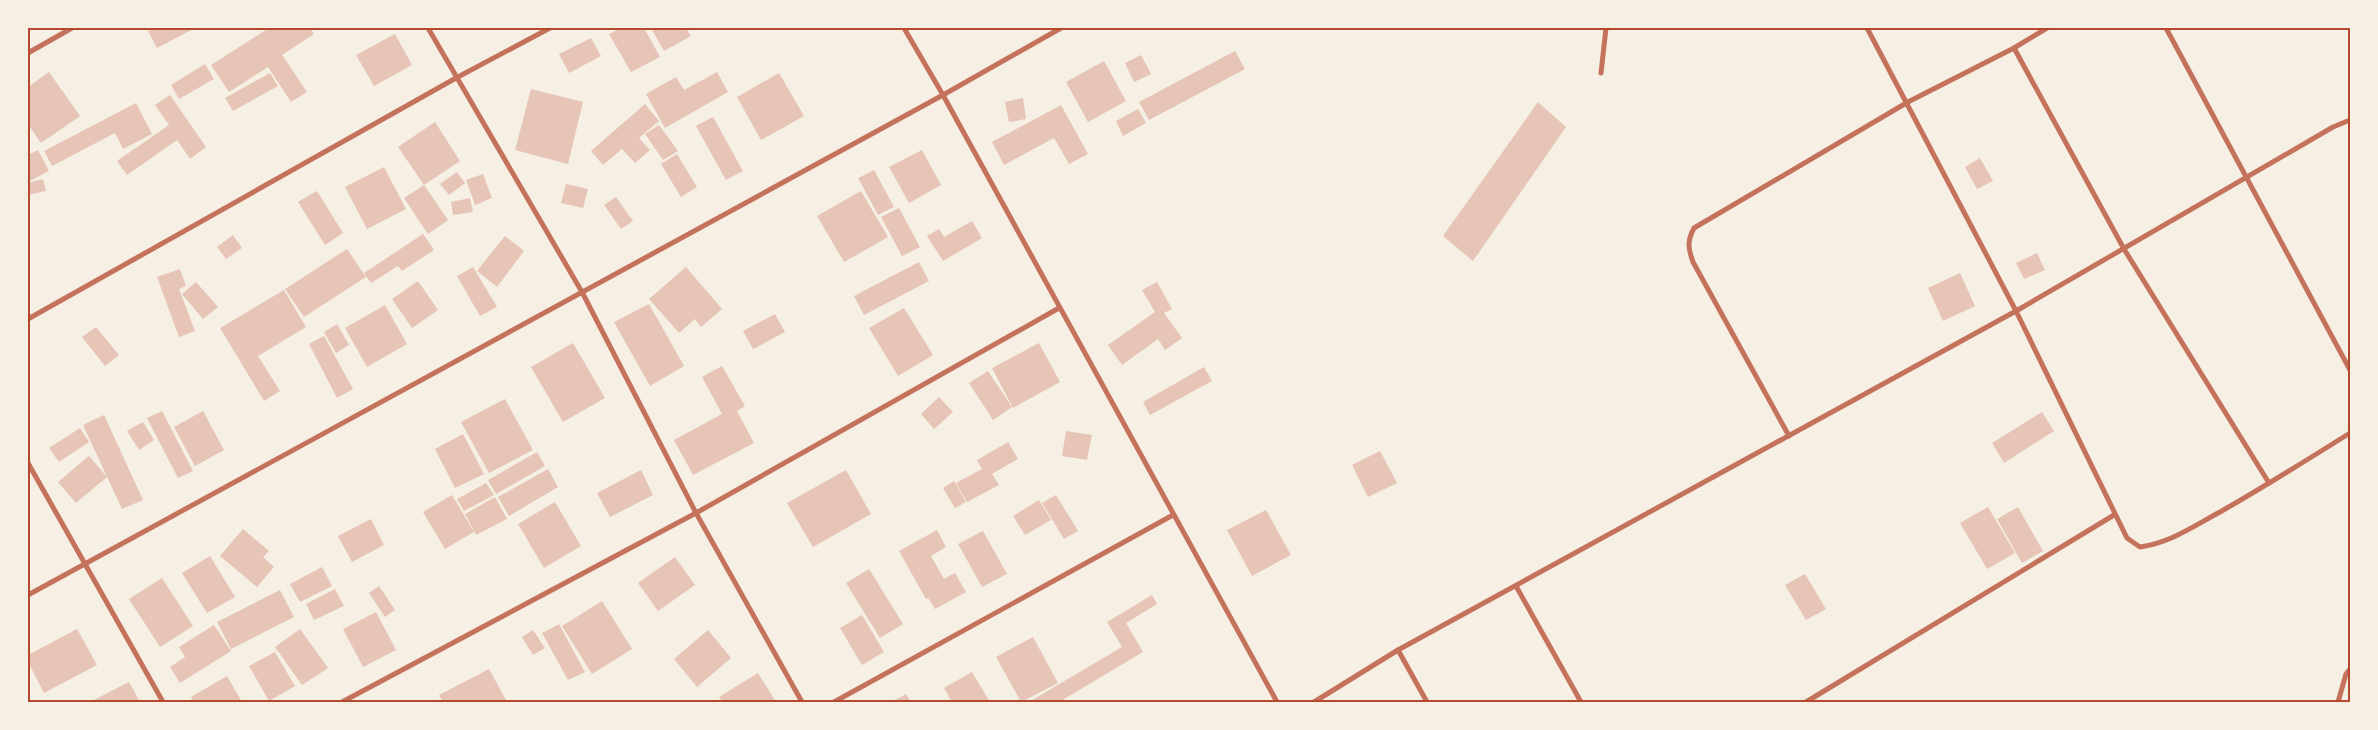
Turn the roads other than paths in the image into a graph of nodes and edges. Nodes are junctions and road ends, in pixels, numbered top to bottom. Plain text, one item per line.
1 (72, 28) edge
2 (428, 28) edge
3 (550, 28) edge
4 (904, 28) edge
5 (1061, 28) edge
6 (1606, 28) edge
7 (1867, 28) edge
8 (2047, 28) edge
9 (2166, 28) edge
10 (2014, 48) junction
11 (28, 52) edge
12 (1601, 73) dead end
13 (456, 78) junction
14 (943, 95) junction
15 (1908, 102) junction
16 (2350, 120) edge
17 (2248, 177) junction
18 (2124, 249) junction
19 (582, 292) junction
20 (1059, 308) junction
21 (2016, 311) junction
22 (28, 319) edge
23 (2350, 370) edge
24 (2350, 433) edge
25 (1789, 436) junction
26 (28, 462) edge
27 (2270, 484) junction
28 (696, 513) junction
29 (1173, 515) junction
30 (2114, 515) junction
31 (86, 562) junction
32 (1516, 586) junction
33 (28, 595) edge
34 (1398, 650) junction
35 (2350, 669) edge
36 (163, 702) edge
37 (342, 702) edge
38 (802, 702) edge
39 (834, 702) edge
40 (1277, 702) edge
41 (1314, 702) edge
42 (1427, 702) edge
43 (1581, 702) edge
44 (1806, 702) edge
45 (2338, 702) edge

1 - 11 street
2 - 13 street
3 - 13 street
4 - 14 street
5 - 14 street
6 - 12 street
7 - 15 street
8 - 10 street
9 - 17 street
10 - 15 street
10 - 18 street
13 - 19 street
13 - 22 street
14 - 19 street
14 - 20 street
15 - 21 street
15 - 25 street
16 - 17 street
17 - 18 street
17 - 23 street
18 - 21 street
18 - 27 street
19 - 28 street
19 - 31 street
20 - 28 street
20 - 29 street
21 - 25 street
21 - 30 street
24 - 27 street
25 - 32 street
26 - 31 street
27 - 30 street
28 - 37 street
28 - 38 street
29 - 39 street
29 - 40 street
30 - 44 street
31 - 33 street
31 - 36 street
32 - 34 street
32 - 43 street
34 - 41 street
34 - 42 street
35 - 45 street

